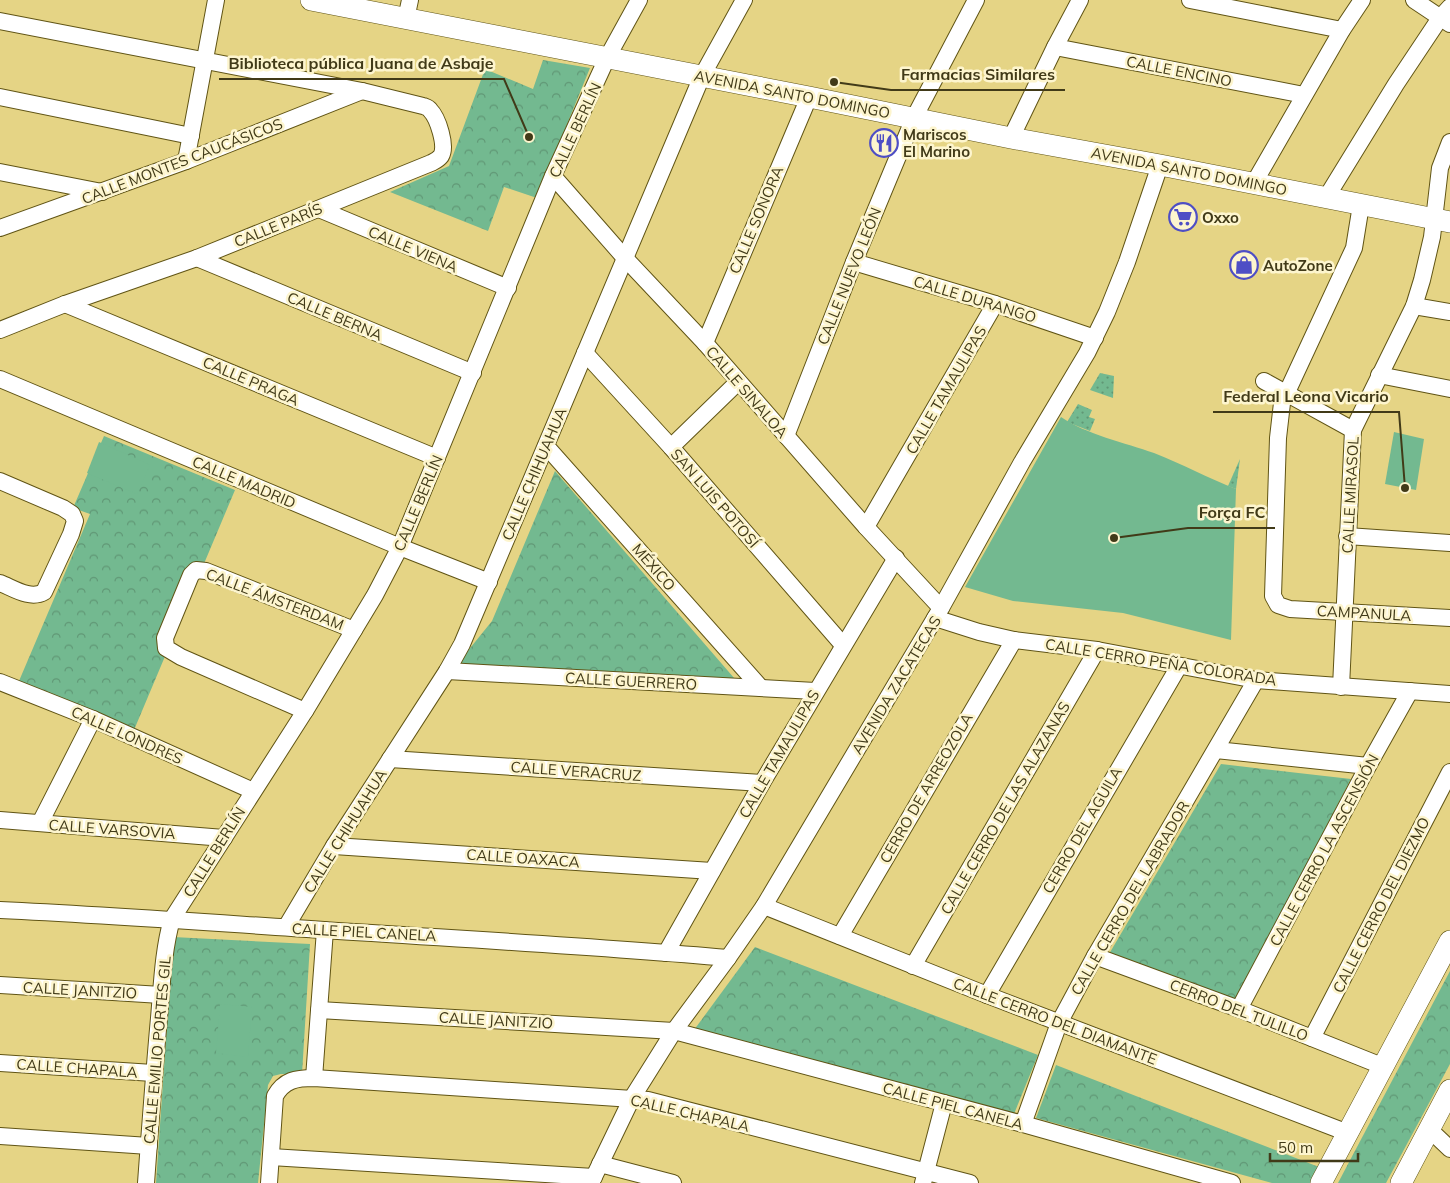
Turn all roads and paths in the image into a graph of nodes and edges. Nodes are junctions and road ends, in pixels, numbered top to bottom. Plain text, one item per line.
1 (216, 0) edge
2 (311, 0) edge
3 (639, 0) edge
4 (744, 0) edge
5 (976, 0) edge
6 (1080, 0) edge
7 (1190, 0) edge
8 (1362, 0) edge
9 (1414, 0) edge
10 (408, 9) edge
11 (1447, 16) edge
12 (0, 21) edge
13 (1342, 30) junction
14 (1055, 47) junction
15 (607, 58) junction
16 (206, 61) junction
17 (702, 76) junction
18 (362, 91) junction
19 (1304, 96) junction
20 (0, 97) edge
21 (809, 97) junction
22 (914, 118) junction
23 (191, 136) junction
24 (1011, 138) junction
25 (1450, 142) edge
26 (186, 161) junction
27 (1160, 165) junction
28 (0, 172) edge
29 (553, 176) junction
30 (1254, 183) junction
31 (102, 192) junction
32 (1326, 198) junction
33 (1361, 205) junction
34 (319, 209) junction
35 (1442, 220) edge
36 (0, 228) edge
37 (624, 257) junction
38 (197, 258) junction
39 (854, 262) junction
40 (508, 288) junction
41 (65, 304) junction
42 (995, 304) junction
43 (1414, 306) junction
44 (1450, 312) edge
45 (0, 330) edge
46 (1095, 338) junction
47 (704, 343) junction
48 (585, 353) junction
49 (473, 373) junction
50 (1380, 375) junction
51 (0, 379) edge
52 (1264, 381) dead end
53 (738, 382) junction
54 (1450, 389) edge
55 (1286, 392) junction
56 (1353, 430) junction
57 (786, 436) junction
58 (546, 446) junction
59 (671, 447) junction
60 (437, 458) junction
61 (0, 481) edge
62 (866, 527) junction
63 (1347, 536) junction
64 (1450, 542) edge
65 (400, 547) junction
66 (896, 558) junction
67 (489, 582) junction
68 (0, 583) edge
69 (1344, 612) junction
70 (938, 613) junction
71 (1450, 618) edge
72 (354, 630) junction
73 (1014, 640) junction
74 (843, 645) junction
75 (1097, 650) junction
76 (1179, 666) junction
77 (447, 671) junction
78 (1256, 680) junction
79 (1341, 687) junction
80 (761, 688) junction
81 (2, 689) edge
82 (815, 691) junction
83 (1410, 691) junction
84 (1450, 694) edge
85 (305, 711) junction
86 (93, 719) junction
87 (1216, 750) junction
88 (390, 759) junction
89 (1368, 766) junction
90 (1450, 772) edge
91 (762, 783) junction
92 (253, 791) junction
93 (0, 820) edge
94 (40, 823) junction
95 (224, 838) junction
96 (334, 846) junction
97 (712, 870) junction
98 (764, 906) junction
99 (0, 910) edge
100 (172, 919) junction
101 (286, 927) junction
102 (325, 930) junction
103 (840, 936) junction
104 (1450, 941) edge
105 (666, 952) junction
106 (1095, 956) junction
107 (728, 958) junction
108 (913, 966) junction
109 (0, 985) edge
110 (161, 995) junction
111 (987, 995) junction
112 (1240, 1009) junction
113 (319, 1010) junction
114 (1059, 1023) junction
115 (674, 1030) junction
116 (1312, 1038) junction
117 (0, 1063) edge
118 (1382, 1066) junction
119 (154, 1073) junction
120 (314, 1078) junction
121 (1450, 1090) edge
122 (632, 1098) junction
123 (944, 1103) junction
124 (1023, 1124) junction
125 (1430, 1130) junction
126 (1348, 1133) junction
127 (0, 1136) edge
128 (149, 1146) junction
129 (1450, 1149) edge
130 (271, 1156) junction
131 (595, 1175) edge
132 (925, 1177) edge
133 (146, 1183) edge
134 (269, 1183) edge
135 (673, 1183) edge
136 (970, 1183) edge
137 (1232, 1183) edge
138 (1321, 1183) edge
139 (1401, 1183) edge

1 - 16 street
2 - 10 main road, AVENIDA SANTO DOMINGO
3 - 15 street, CALLE BERLÍN
4 - 17 street, CALLE CHIHUAHUA
5 - 22 street, CALLE NUEVO LEÓN
6 - 14 street
7 - 13 street
8 - 13 street
9 - 11 street
10 - 15 main road, AVENIDA SANTO DOMINGO
11 - 32 street
12 - 16 street
13 - 19 street
14 - 19 street, CALLE ENCINO
14 - 24 street
15 - 17 main road, AVENIDA SANTO DOMINGO
15 - 29 street, CALLE BERLÍN
16 - 18 street
16 - 23 street
17 - 21 main road, AVENIDA SANTO DOMINGO
17 - 37 street, CALLE CHIHUAHUA
18 - 26 street, CALLE MONTES CAUCÁSICOS
18 - 34 street, CALLE PARÍS
19 - 30 street
20 - 23 street
21 - 22 main road, AVENIDA SANTO DOMINGO
21 - 47 street, CALLE SONORA
22 - 24 main road, AVENIDA SANTO DOMINGO
22 - 39 street, CALLE NUEVO LEÓN
23 - 26 street
24 - 27 main road, AVENIDA SANTO DOMINGO
25 - 35 street, CALLE MIRASOL
26 - 31 street, CALLE MONTES CAUCÁSICOS
27 - 30 main road, AVENIDA SANTO DOMINGO
27 - 46 street, AVENIDA ZACATECAS
28 - 31 street
29 - 37 street, CALLE SINALOA
29 - 40 street, CALLE BERLÍN
30 - 32 main road, AVENIDA SANTO DOMINGO
31 - 36 street, CALLE MONTES CAUCÁSICOS
32 - 33 main road, AVENIDA SANTO DOMINGO
33 - 35 main road, AVENIDA SANTO DOMINGO
33 - 55 street
34 - 38 street, CALLE PARÍS
34 - 40 street, CALLE VIENA
35 - 43 street, CALLE MIRASOL
37 - 47 street, CALLE SINALOA
37 - 48 street, CALLE CHIHUAHUA
38 - 41 street, CALLE PARÍS
38 - 49 street, CALLE BERNA
39 - 42 street, CALLE DURANGO
39 - 57 street, CALLE NUEVO LEÓN
40 - 49 street, CALLE BERLÍN
41 - 45 street, CALLE PARÍS
41 - 60 street, CALLE PRAGA
42 - 46 street, CALLE DURANGO
42 - 62 street, CALLE TAMAULIPAS
43 - 44 street
43 - 50 street, CALLE MIRASOL
46 - 70 street, AVENIDA ZACATECAS
47 - 53 street, CALLE SINALOA
48 - 58 street, CALLE CHIHUAHUA
48 - 59 street, SAN LUIS POTOSÍ
49 - 60 street, CALLE BERLÍN
50 - 54 street
50 - 56 street, CALLE MIRASOL
51 - 65 street, CALLE MADRID
52 - 55 street
53 - 57 street, CALLE SINALOA
53 - 59 street
55 - 56 street
55 - 69 street, CAMPANULA
56 - 63 street, CALLE MIRASOL
57 - 62 street, CALLE SINALOA
58 - 67 street, CALLE CHIHUAHUA
58 - 80 street, MÉXICO
59 - 74 street, SAN LUIS POTOSÍ
60 - 65 street, CALLE BERLÍN
61 - 68 street
62 - 66 street, CALLE SINALOA
63 - 64 street
63 - 69 street, CALLE MIRASOL
65 - 67 street, CALLE MADRID
65 - 72 street, CALLE BERLÍN
66 - 70 street, CALLE SINALOA
66 - 74 street, CALLE TAMAULIPAS
67 - 77 street, CALLE CHIHUAHUA
69 - 71 street, CAMPANULA
69 - 79 street, CALLE MIRASOL
70 - 73 street, CALLE CERRO PEÑA COLORADA
70 - 98 street, AVENIDA ZACATECAS
72 - 85 street, CALLE BERLÍN
72 - 85 street, CALLE ÁMSTERDAM
73 - 75 street, CALLE CERRO PEÑA COLORADA
73 - 103 street, CERRO DE ARREOZOLA
74 - 82 street, CALLE TAMAULIPAS
75 - 76 street, CALLE CERRO PEÑA COLORADA
75 - 108 street, CALLE CERRO DE LAS ALAZANAS
76 - 78 street, CALLE CERRO PEÑA COLORADA
76 - 111 street, CERRO DEL AGUILA
77 - 80 street, CALLE GUERRERO
77 - 88 street, CALLE CHIHUAHUA
78 - 79 street, CALLE CERRO PEÑA COLORADA
78 - 87 street, CALLE CERRO DEL LABRADOR
79 - 83 street, CALLE CERRO PEÑA COLORADA
80 - 82 street, CALLE GUERRERO
81 - 86 street, CALLE LONDRES
82 - 91 street, CALLE TAMAULIPAS
83 - 84 street, CALLE CERRO PEÑA COLORADA
83 - 89 street, CALLE CERRO LA ASCENSIÓN
85 - 92 street, CALLE BERLÍN
86 - 92 street, CALLE LONDRES
86 - 94 street
87 - 89 street
87 - 106 street, CALLE CERRO DEL LABRADOR
88 - 91 street, CALLE VERACRUZ
88 - 96 street, CALLE CHIHUAHUA
89 - 112 street, CALLE CERRO LA ASCENSIÓN
90 - 116 street, CALLE CERRO DEL DIEZMO
91 - 97 street, CALLE TAMAULIPAS
92 - 95 street, CALLE BERLÍN
93 - 94 street, CALLE VARSOVIA
94 - 95 street, CALLE VARSOVIA
95 - 100 street, CALLE BERLÍN
96 - 97 street, CALLE OAXACA
96 - 101 street, CALLE CHIHUAHUA
97 - 105 street, CALLE TAMAULIPAS
98 - 103 street, CALLE CERRO DEL DIAMANTE
98 - 107 street, AVENIDA ZACATECAS
99 - 100 street, CALLE PIEL CANELA
100 - 101 street, CALLE PIEL CANELA
100 - 110 street, CALLE EMILIO PORTES GIL
101 - 102 street, CALLE PIEL CANELA
102 - 105 street, CALLE PIEL CANELA
102 - 113 street
103 - 108 street, CALLE CERRO DEL DIAMANTE
104 - 118 main road
105 - 107 street, CALLE PIEL CANELA
106 - 112 street, CERRO DEL TULILLO
106 - 114 street, CALLE CERRO DEL LABRADOR
107 - 115 street, AVENIDA ZACATECAS
108 - 111 street, CALLE CERRO DEL DIAMANTE
109 - 110 street, CALLE JANITZIO
110 - 119 street, CALLE EMILIO PORTES GIL
111 - 114 street, CALLE CERRO DEL DIAMANTE
112 - 116 street, CERRO DEL TULILLO
113 - 115 street, CALLE JANITZIO
113 - 120 street
114 - 124 street, CALLE CERRO DEL LABRADOR
114 - 126 street, CALLE CERRO DEL DIAMANTE
115 - 122 street, AVENIDA ZACATECAS
115 - 123 street, CALLE PIEL CANELA
116 - 118 street, CERRO DEL TULILLO
117 - 119 street, CALLE CHAPALA
118 - 126 main road
119 - 128 street, CALLE EMILIO PORTES GIL
120 - 122 street, CALLE CHAPALA
120 - 130 street, CALLE CHAPALA
121 - 125 main road
122 - 131 street, AVENIDA ZACATECAS
122 - 132 street, CALLE CHAPALA
123 - 124 street, CALLE PIEL CANELA
123 - 132 street
124 - 137 street, CALLE PIEL CANELA
125 - 129 street
125 - 139 main road
126 - 138 main road
127 - 128 street
128 - 133 street, CALLE EMILIO PORTES GIL
130 - 131 street
130 - 134 street, CALLE CHAPALA
131 - 135 street
132 - 136 street, CALLE CHAPALA

